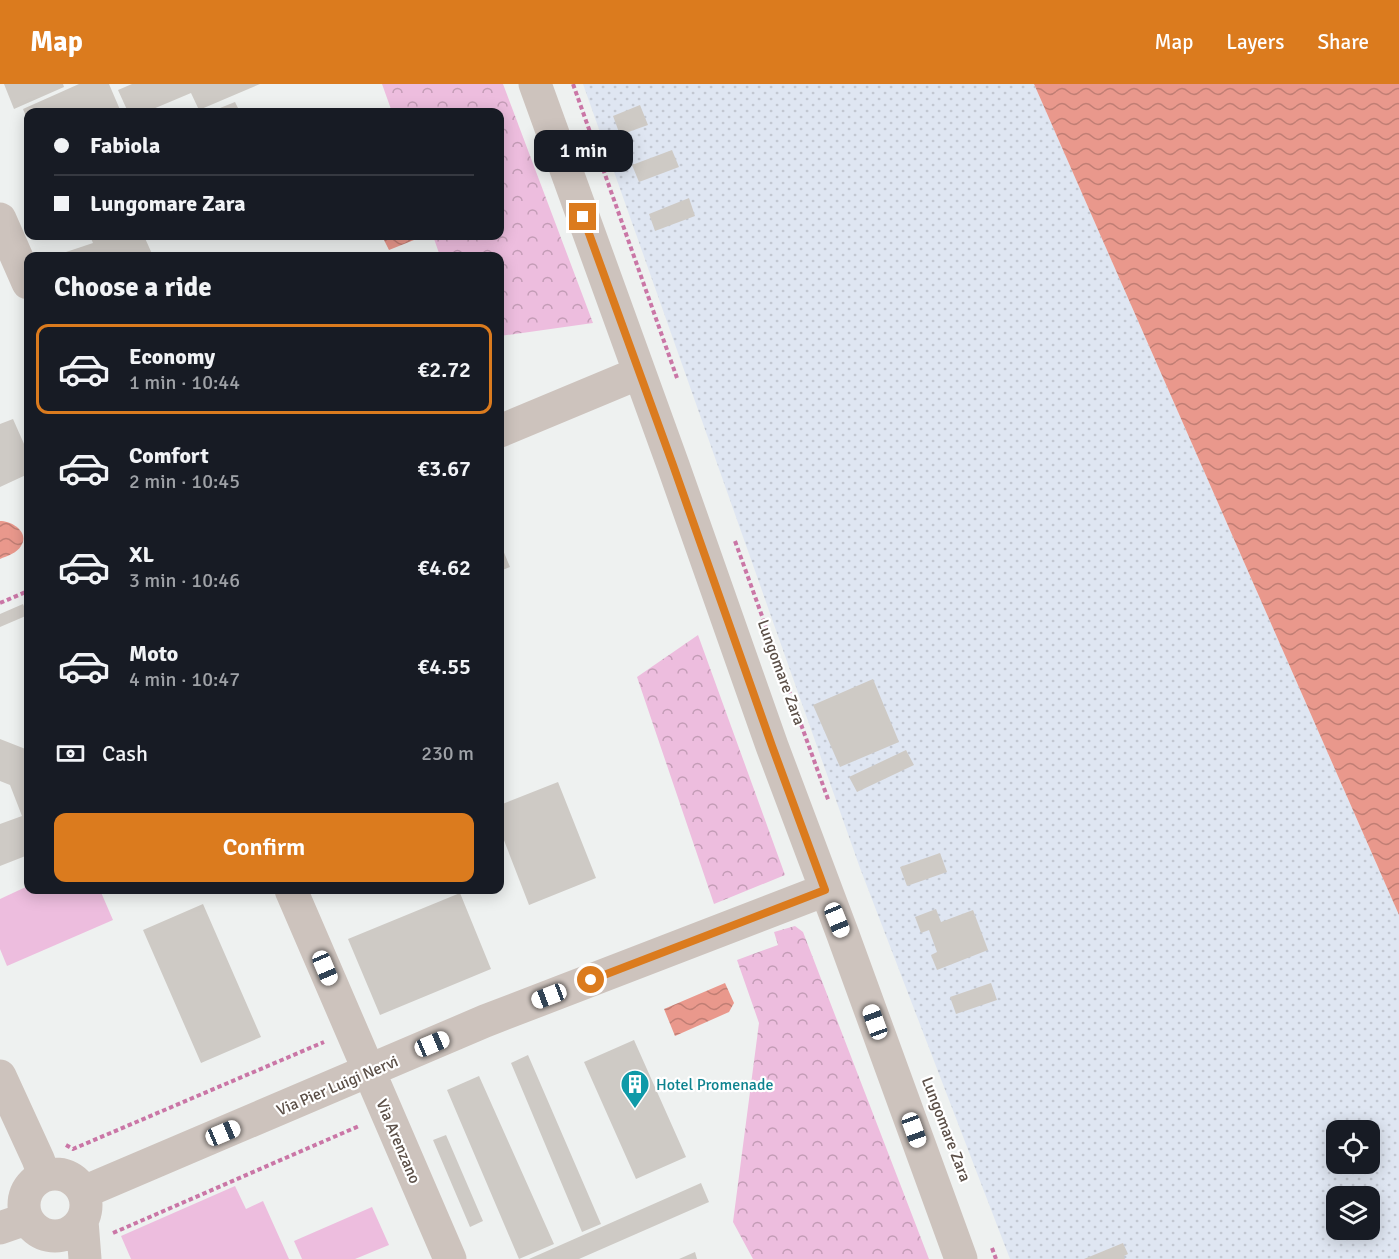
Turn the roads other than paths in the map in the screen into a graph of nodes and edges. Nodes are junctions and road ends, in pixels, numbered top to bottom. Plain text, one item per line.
1 (535, 84) edge
2 (0, 219) edge
3 (24, 274) edge
4 (639, 373) junction
5 (504, 429) edge
6 (825, 890) junction
7 (293, 894) edge
8 (369, 1071) junction
9 (0, 1076) edge
10 (44, 1175) junction
11 (83, 1207) junction
12 (35, 1235) edge
13 (84, 1259) edge
14 (450, 1259) edge
15 (961, 1259) edge

1 - 4 street, Lungomare Zara
2 - 3 street
4 - 5 street
4 - 6 street, Lungomare Zara
6 - 8 street, Via Pier Luigi Nervi
6 - 15 street, Lungomare Zara
7 - 8 street, Via Arenzano
8 - 11 street, Via Pier Luigi Nervi
8 - 14 street, Via Arenzano
9 - 10 street
10 - 11 street
10 - 12 street
11 - 12 street
11 - 13 street

